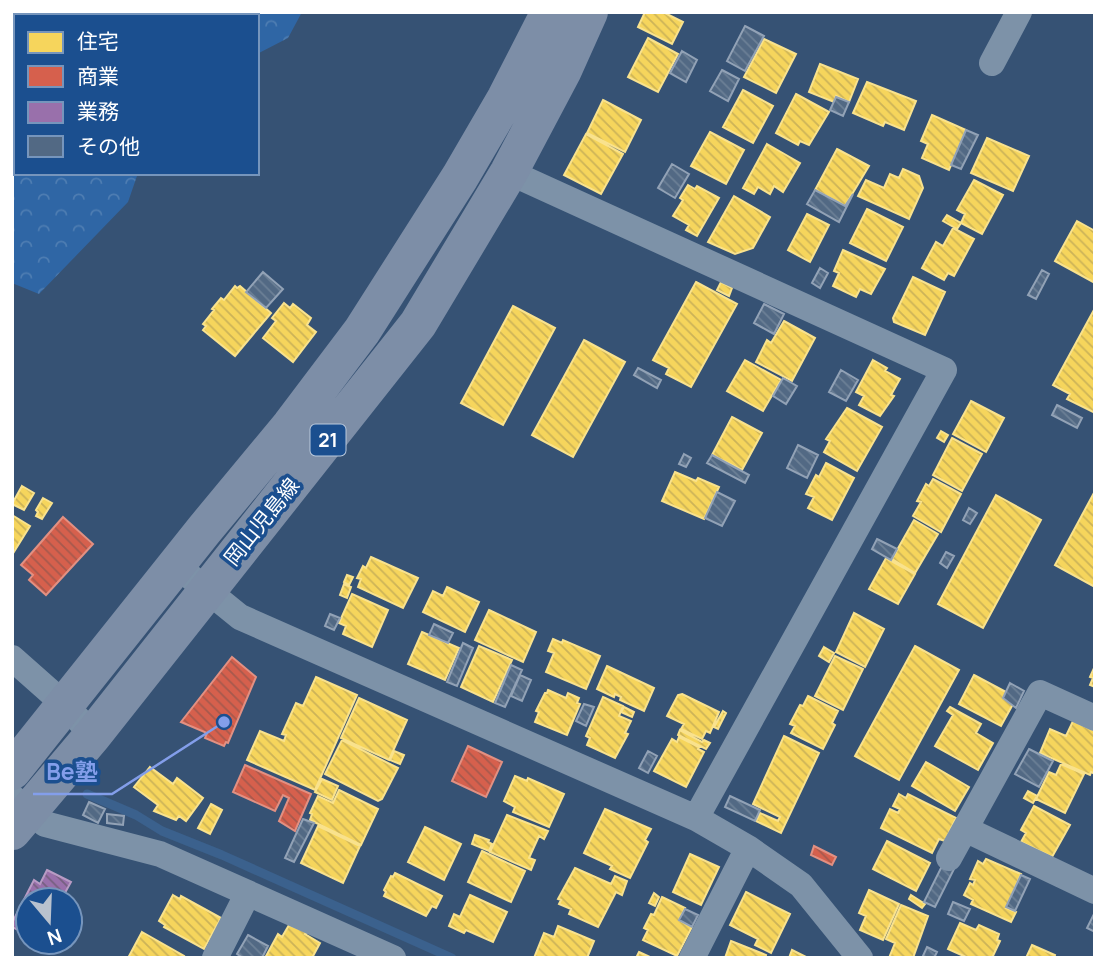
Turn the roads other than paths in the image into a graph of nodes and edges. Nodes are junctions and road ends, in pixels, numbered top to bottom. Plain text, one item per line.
1 (550, 12) edge
2 (589, 12) edge
3 (1019, 12) edge
4 (992, 63) dead end
5 (509, 172) junction
6 (176, 565) junction
7 (206, 591) junction
8 (12, 658) edge
9 (64, 704) junction
10 (1095, 718) edge
11 (93, 734) junction
12 (12, 771) edge
13 (18, 813) edge
14 (696, 818) junction
15 (965, 829) junction
16 (748, 848) junction
17 (950, 858) dead end
18 (1095, 891) edge
19 (248, 893) junction
20 (215, 958) edge
21 (393, 958) edge
22 (692, 958) edge
23 (860, 958) edge

1 - 6 main road, 岡山児島線 / 21
2 - 5 main road, 岡山児島線 / 21
3 - 4 street
5 - 7 main road, 岡山児島線 / 21
5 - 14 street
6 - 7 street
6 - 9 main road, 岡山児島線 / 21
7 - 11 main road, 岡山児島線 / 21
7 - 14 street
8 - 9 street
9 - 11 street
9 - 12 main road, 岡山児島線 / 21
10 - 15 street
11 - 13 main road, 岡山児島線 / 21
13 - 19 street
14 - 16 street
15 - 17 street
15 - 18 street
16 - 22 street
16 - 23 street
19 - 20 street
19 - 21 street

